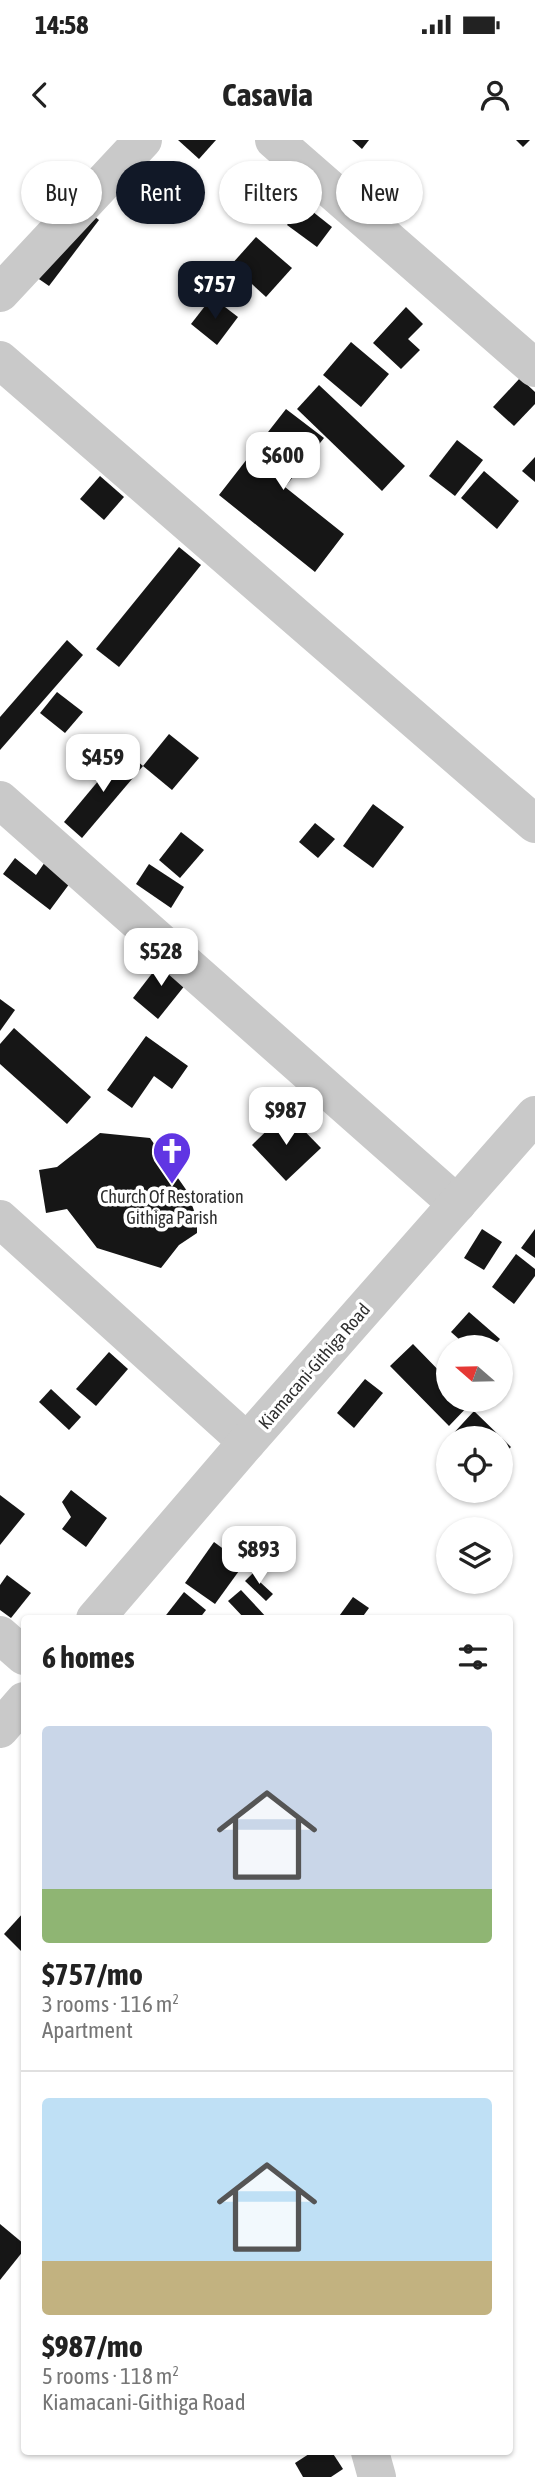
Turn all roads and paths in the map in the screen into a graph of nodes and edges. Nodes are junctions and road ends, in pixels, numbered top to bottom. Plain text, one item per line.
1 (142, 140) edge
2 (274, 140) edge
3 (0, 293) edge
4 (0, 360) edge
5 (535, 368) edge
6 (0, 800) edge
7 (535, 824) edge
8 (535, 1115) edge
9 (457, 1204) junction
10 (0, 1219) edge
11 (247, 1442) junction
12 (98, 1615) edge
13 (0, 1635) edge
14 (21, 1653) edge
15 (21, 1704) edge
16 (0, 1729) edge
17 (371, 2455) edge
18 (377, 2477) edge

1 - 3 street
2 - 5 street
4 - 7 street
6 - 9 street
8 - 9 street, Kiamacani-Githiga Road
9 - 11 street, Kiamacani-Githiga Road
10 - 11 street
11 - 12 street, Kiamacani-Githiga Road
13 - 14 street
15 - 16 street
17 - 18 street

